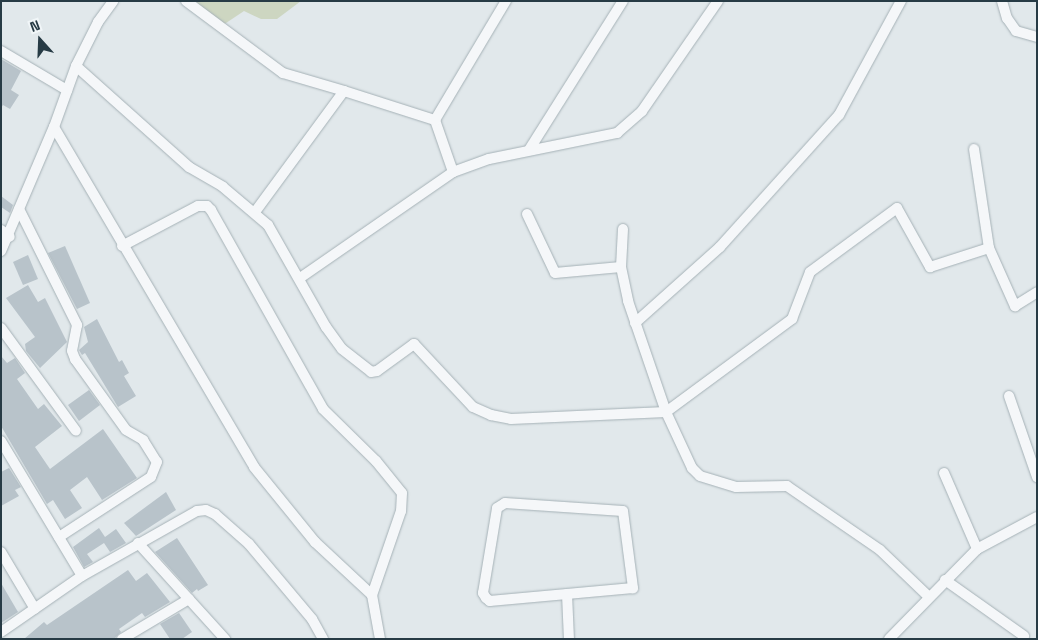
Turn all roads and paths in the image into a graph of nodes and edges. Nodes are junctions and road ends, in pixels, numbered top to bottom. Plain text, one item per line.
1 (113, 1) edge
2 (186, 1) edge
3 (506, 1) edge
4 (624, 1) edge
5 (718, 1) edge
6 (901, 1) edge
7 (1002, 1) edge
8 (1037, 37) edge
9 (1, 51) edge
10 (76, 66) junction
11 (68, 90) junction
12 (344, 91) junction
13 (435, 120) junction
14 (54, 127) junction
15 (974, 149) dead end
16 (530, 150) junction
17 (453, 172) junction
18 (19, 209) junction
19 (254, 212) junction
20 (527, 214) dead end
21 (624, 230) dead end
22 (5, 233) edge
23 (122, 246) junction
24 (989, 248) junction
25 (1, 252) edge
26 (621, 267) junction
27 (300, 278) junction
28 (1037, 292) edge
29 (635, 323) junction
30 (1, 328) edge
31 (1010, 396) dead end
32 (666, 412) junction
33 (76, 431) dead end
34 (1, 441) edge
35 (944, 473) dead end
36 (1037, 477) edge
37 (1037, 517) edge
38 (59, 537) junction
39 (138, 543) junction
40 (977, 549) junction
41 (1, 552) edge
42 (82, 576) junction
43 (945, 580) junction
44 (567, 594) junction
45 (372, 595) junction
46 (928, 596) junction
47 (189, 599) junction
48 (35, 609) junction
49 (1, 632) edge
50 (1024, 636) dead end
51 (122, 639) edge
52 (224, 639) edge
53 (323, 639) edge
54 (380, 639) edge
55 (570, 639) edge
56 (889, 639) edge

1 - 10 street
2 - 12 street
3 - 13 street
4 - 16 street
5 - 16 street
6 - 29 street
7 - 8 street
9 - 11 street
10 - 11 street
10 - 19 street
11 - 14 street
12 - 13 street
12 - 19 street
13 - 17 street
14 - 18 street
14 - 23 street
15 - 24 street
16 - 17 street
17 - 27 street
18 - 22 street
18 - 38 street
19 - 27 street
20 - 26 street
21 - 26 street
22 - 25 street
23 - 45 street
23 - 45 street
24 - 28 street
24 - 32 street
26 - 29 street
27 - 32 street
29 - 32 street
30 - 33 street
31 - 36 street
32 - 46 street
34 - 38 street
35 - 40 street
37 - 40 street
38 - 42 street
39 - 42 street
39 - 47 street
39 - 53 street
40 - 43 street
41 - 48 street
42 - 48 street
43 - 46 street
43 - 50 street
44 - 44 street
44 - 55 street
45 - 54 street
46 - 56 street
47 - 51 street
47 - 52 street
48 - 49 street

